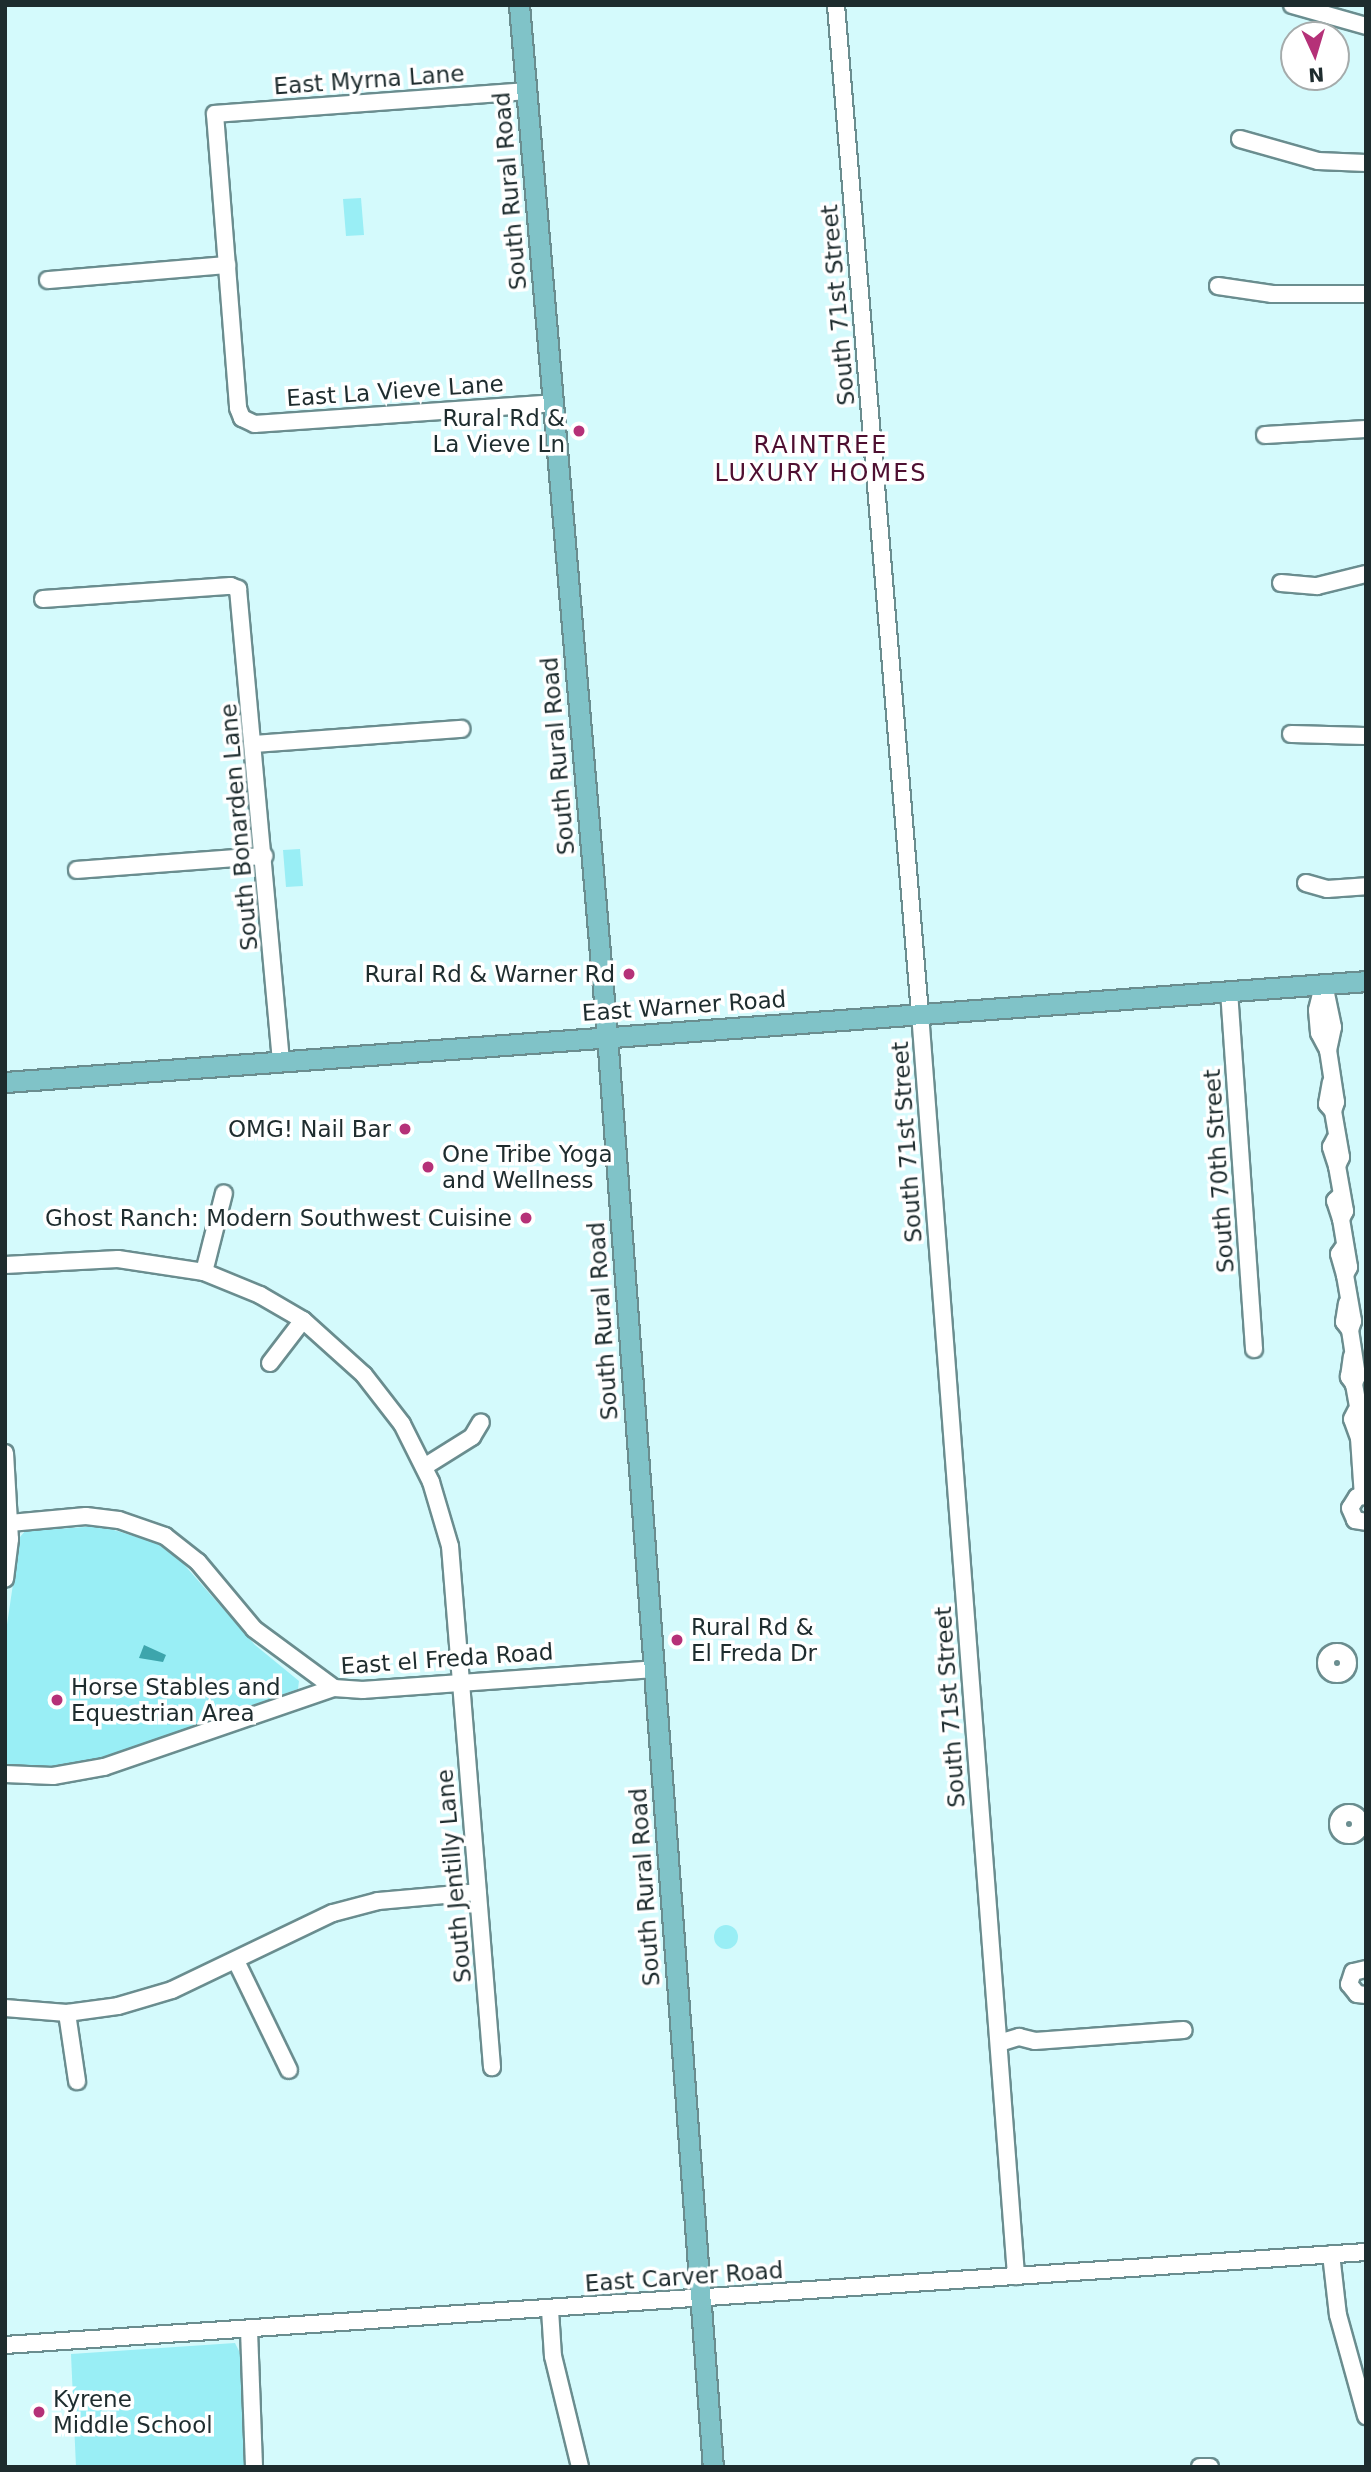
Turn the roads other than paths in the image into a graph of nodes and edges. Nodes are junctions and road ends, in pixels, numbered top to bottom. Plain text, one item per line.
1 (519, 5) edge
2 (836, 5) edge
3 (1292, 5) edge
4 (1366, 26) edge
5 (527, 91) junction
6 (1240, 139) dead end
7 (1366, 163) edge
8 (227, 265) junction
9 (48, 280) dead end
10 (1218, 286) dead end
11 (1366, 294) edge
12 (552, 403) junction
13 (1366, 429) edge
14 (1265, 435) dead end
15 (1366, 574) edge
16 (1281, 583) dead end
17 (43, 599) dead end
18 (461, 729) dead end
19 (1291, 734) dead end
20 (1366, 736) edge
21 (255, 744) junction
22 (264, 856) junction
23 (77, 870) dead end
24 (1306, 883) dead end
25 (1366, 886) edge
26 (1366, 981) edge
27 (1324, 984) junction
28 (1229, 990) junction
29 (920, 1013) junction
30 (607, 1035) junction
31 (281, 1061) junction
32 (5, 1082) edge
33 (225, 1193) dead end
34 (5, 1265) edge
35 (204, 1272) junction
36 (303, 1320) junction
37 (1254, 1349) dead end
38 (270, 1363) dead end
39 (481, 1422) dead end
40 (5, 1453) edge
41 (424, 1467) junction
42 (1364, 1496) edge
43 (10, 1522) junction
44 (1366, 1522) edge
45 (5, 1579) edge
46 (1366, 1660) edge
47 (1348, 1662) dead end
48 (653, 1669) junction
49 (462, 1681) junction
50 (334, 1688) junction
51 (5, 1774) edge
52 (478, 1892) junction
53 (236, 1961) junction
54 (1366, 1969) edge
55 (1366, 1995) edge
56 (5, 2008) edge
57 (67, 2013) junction
58 (1184, 2030) dead end
59 (999, 2042) junction
60 (492, 2067) dead end
61 (289, 2070) dead end
62 (77, 2081) dead end
63 (1366, 2252) edge
64 (1331, 2254) junction
65 (1016, 2276) junction
66 (700, 2298) junction
67 (550, 2310) junction
68 (249, 2330) junction
69 (5, 2345) edge
70 (1366, 2416) edge
71 (1210, 2466) edge
72 (254, 2467) edge
73 (580, 2467) edge
74 (713, 2467) edge
75 (1200, 2467) edge

1 - 5 main road, South Rural Road
2 - 29 street, South 71st Street
3 - 4 street
5 - 8 street, East Myrna Lane
5 - 12 main road, South Rural Road
6 - 7 street
8 - 9 street
8 - 12 street, East La Vieve Lane
10 - 11 street
12 - 30 main road, South Rural Road
13 - 14 street
15 - 16 street
17 - 21 street, South Bonarden Lane
18 - 21 street
19 - 20 street
21 - 22 street, South Bonarden Lane
22 - 23 street
22 - 31 street, South Bonarden Lane
24 - 25 street
26 - 27 main road, East Warner Road
27 - 28 main road, East Warner Road
27 - 42 street
28 - 29 main road, East Warner Road
28 - 37 street, South 70th Street
29 - 30 main road, East Warner Road
29 - 59 street, South 71st Street
30 - 31 main road, East Warner Road
30 - 48 main road, South Rural Road
31 - 32 main road, East Warner Road
33 - 35 street
34 - 35 street, South Jentilly Lane
35 - 36 street, South Jentilly Lane
36 - 38 street
36 - 41 street, South Jentilly Lane
39 - 41 street
40 - 43 street
41 - 49 street, South Jentilly Lane
42 - 44 street
43 - 45 street
43 - 50 street
46 - 47 street
48 - 49 street, East el Freda Road
48 - 66 main road, South Rural Road
49 - 50 street, East el Freda Road
49 - 52 street, South Jentilly Lane
50 - 51 street, East el Freda Road
52 - 53 street
52 - 60 street, South Jentilly Lane
53 - 57 street
53 - 61 street
54 - 55 street
56 - 57 street
57 - 62 street
58 - 59 street
59 - 65 street, South 71st Street
63 - 64 street, East Carver Road
64 - 65 street, East Carver Road
64 - 70 street
65 - 66 street, East Carver Road
66 - 67 street, East Carver Road
66 - 74 main road, South Rural Road
67 - 68 street, East Carver Road
67 - 73 street
68 - 69 street, East Carver Road
68 - 72 street
71 - 75 street

